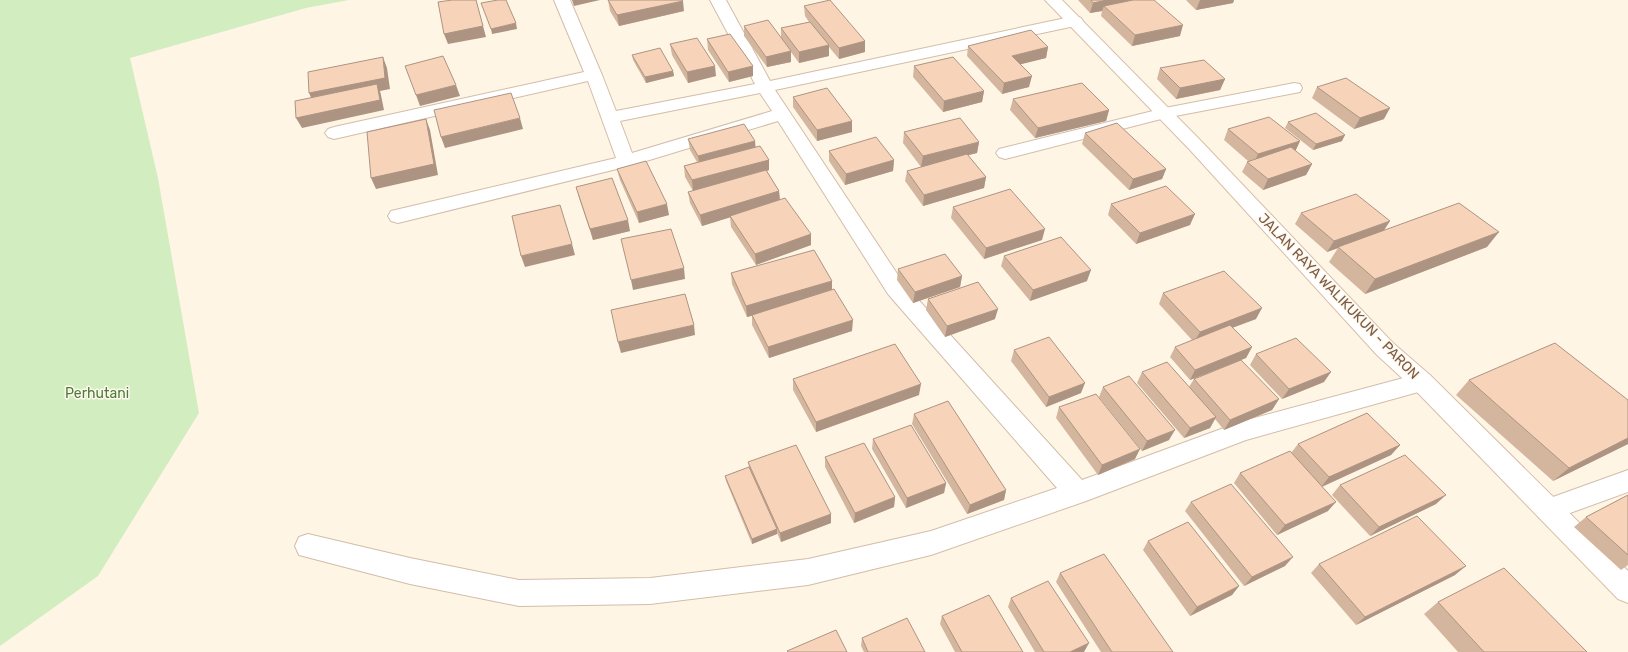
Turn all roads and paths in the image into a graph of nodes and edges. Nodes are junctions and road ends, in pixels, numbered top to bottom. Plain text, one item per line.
1 (562, 0) edge
2 (718, 0) edge
3 (1053, 0) edge
4 (1075, 21) junction
5 (594, 75) junction
6 (765, 87) junction
7 (1294, 88) dead end
8 (1165, 113) junction
9 (782, 114) junction
10 (610, 118) junction
11 (334, 133) dead end
12 (1005, 154) dead end
13 (626, 161) junction
14 (398, 216) dead end
15 (1422, 382) junction
16 (1628, 481) edge
17 (1077, 493) junction
18 (1548, 510) junction
19 (308, 546) dead end
20 (1628, 590) edge

1 - 5 street
2 - 6 street
3 - 4 street, JALAN RAYA WALIKUKUN - PARON
4 - 6 street
4 - 8 street, JALAN RAYA WALIKUKUN - PARON
5 - 10 street
5 - 11 street
6 - 9 street
6 - 10 street
7 - 8 street
8 - 12 street
8 - 15 street, JALAN RAYA WALIKUKUN - PARON
9 - 13 street
9 - 17 street
10 - 13 street
13 - 14 street
15 - 17 street
15 - 18 street, JALAN RAYA WALIKUKUN - PARON
16 - 18 street
17 - 19 street
18 - 20 street, JALAN RAYA WALIKUKUN - PARON

